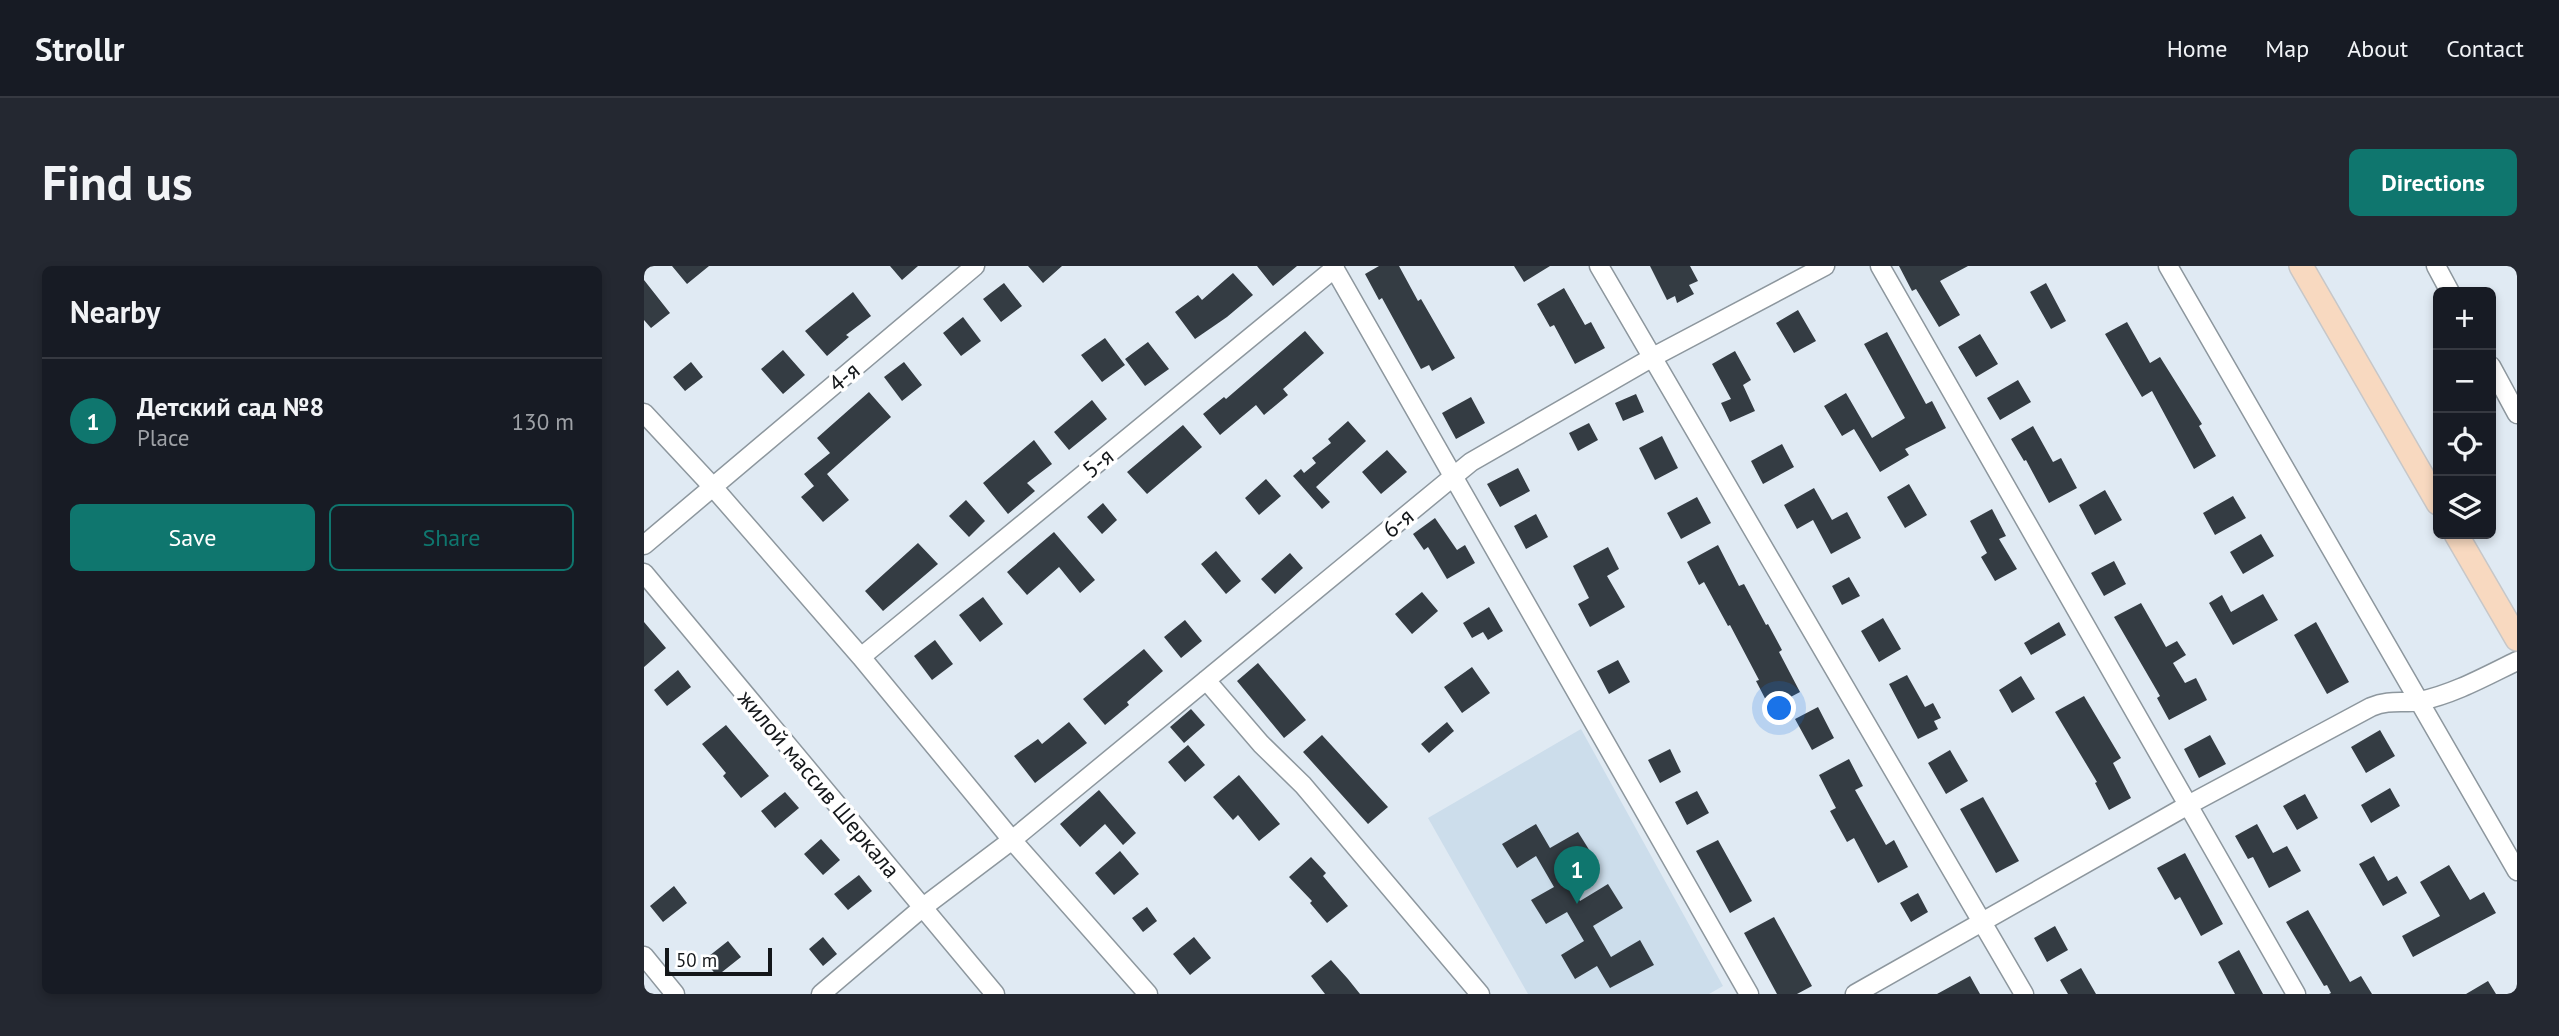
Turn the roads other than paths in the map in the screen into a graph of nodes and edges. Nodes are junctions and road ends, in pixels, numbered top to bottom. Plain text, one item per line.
1 (975, 266) edge
2 (1599, 266) edge
3 (1825, 266) edge
4 (1880, 266) edge
5 (2168, 266) edge
6 (2301, 266) edge
7 (2435, 266) edge
8 (1334, 267) edge
9 (2447, 287) edge
10 (1653, 357) junction
11 (2496, 375) edge
12 (644, 413) edge
13 (2517, 414) edge
14 (1454, 476) junction
15 (713, 487) junction
16 (2433, 494) edge
17 (2459, 539) edge
18 (644, 545) edge
19 (644, 573) edge
20 (2517, 639) edge
21 (860, 657) junction
22 (2517, 661) edge
23 (1206, 680) junction
24 (2418, 701) junction
25 (2190, 804) junction
26 (1012, 840) junction
27 (2517, 871) edge
28 (922, 908) junction
29 (1982, 922) junction
30 (644, 956) edge
31 (676, 994) edge
32 (821, 994) edge
33 (995, 994) edge
34 (1148, 994) edge
35 (1480, 994) edge
36 (1749, 994) edge
37 (1855, 994) edge
38 (2024, 994) edge
39 (2296, 994) edge

1 - 15 street, 4-я
2 - 10 street
3 - 10 street, 6-я
4 - 25 street
5 - 24 street
6 - 16 main road
7 - 9 street
8 - 14 street
8 - 21 street, 5-я
10 - 14 street, 6-я
10 - 29 street
11 - 13 street
12 - 15 street
14 - 23 street, 6-я
14 - 36 street
15 - 18 street, 4-я
15 - 21 street
17 - 20 main road
19 - 28 street, жилой массив Шеркала
21 - 26 street
22 - 24 street
23 - 26 street, 6-я
23 - 35 street
24 - 25 street
24 - 27 street
25 - 29 street
25 - 39 street
26 - 28 street, 6-я
26 - 34 street
28 - 32 street, 6-я
28 - 33 street, жилой массив Шеркала
29 - 37 street
29 - 38 street
30 - 31 street

